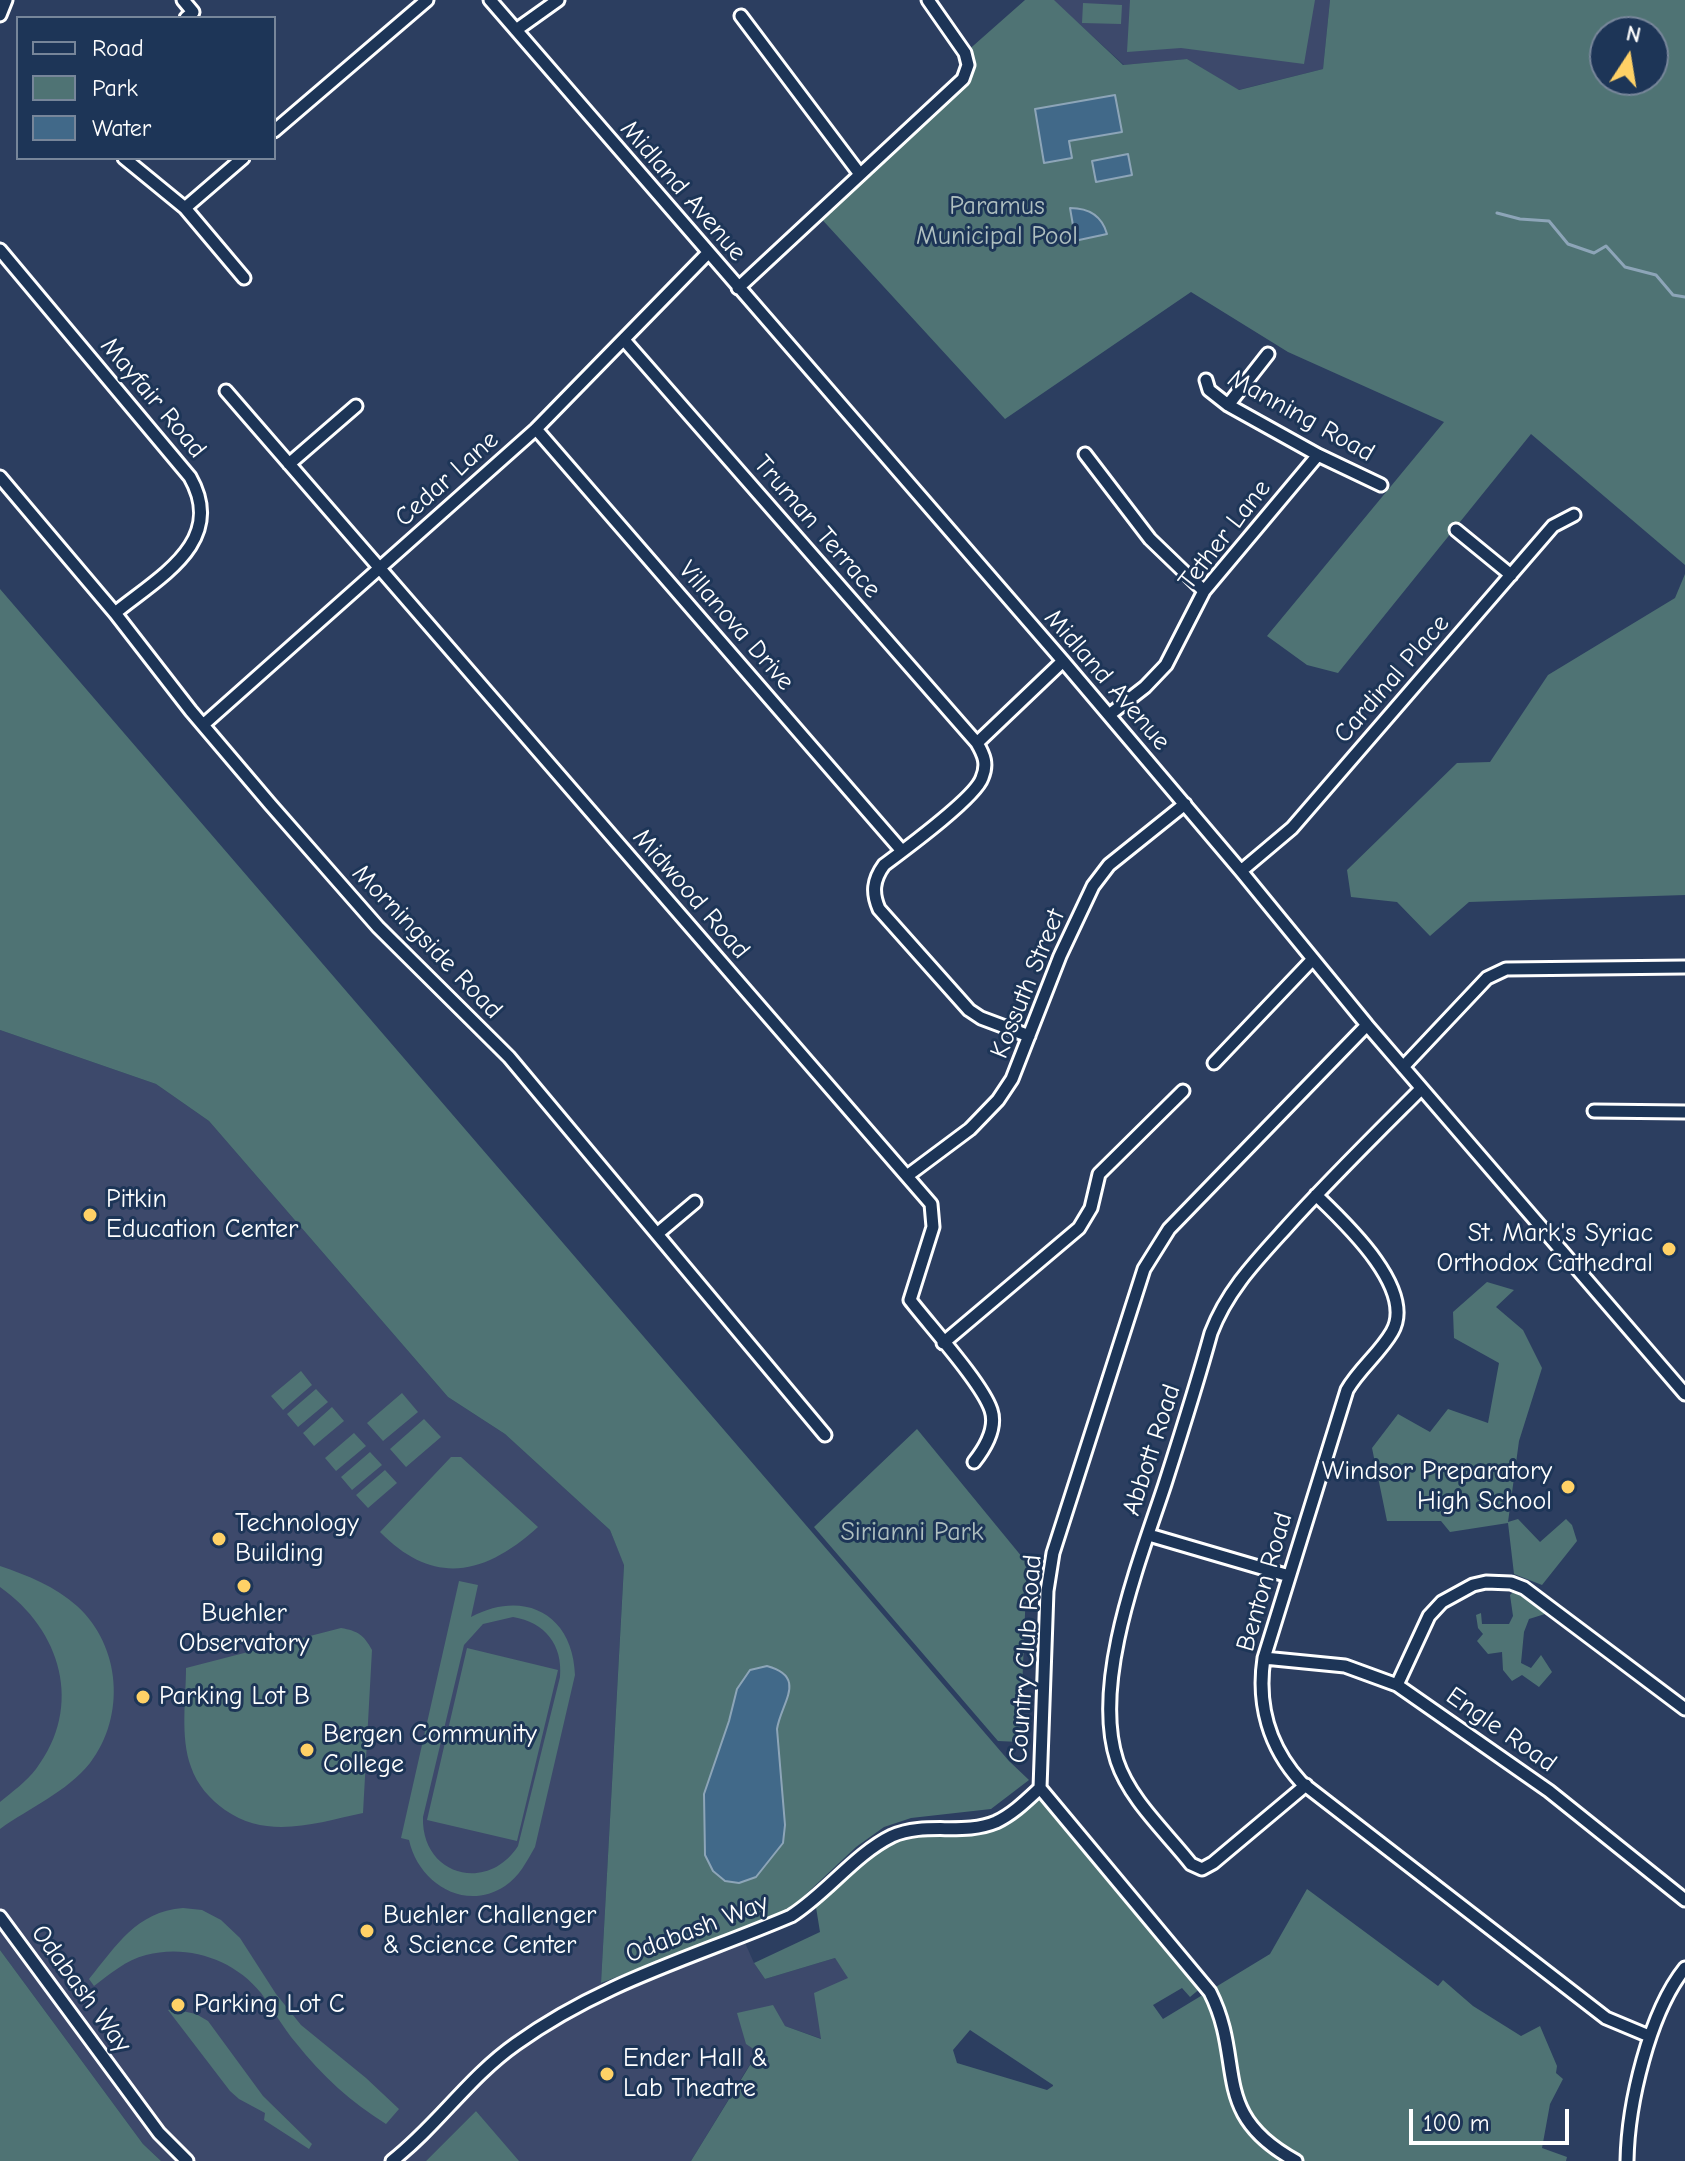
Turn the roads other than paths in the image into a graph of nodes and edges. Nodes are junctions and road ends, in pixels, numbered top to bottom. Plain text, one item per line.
1 (6, 0) edge
2 (183, 0) edge
3 (427, 0) edge
4 (490, 0) edge
5 (558, 0) edge
6 (928, 0) edge
7 (0, 15) edge
8 (188, 16) edge
9 (741, 16) dead end
10 (516, 30) junction
11 (276, 129) edge
12 (126, 160) edge
13 (241, 160) edge
14 (859, 173) junction
15 (185, 208) junction
16 (0, 250) edge
17 (708, 253) junction
18 (244, 278) dead end
19 (738, 288) junction
20 (624, 340) junction
21 (1268, 354) dead end
22 (1206, 380) dead end
23 (226, 391) dead end
24 (1228, 405) junction
25 (356, 406) dead end
26 (536, 429) junction
27 (1085, 454) dead end
28 (1318, 455) junction
29 (289, 464) junction
30 (0, 477) edge
31 (1381, 485) dead end
32 (1574, 515) dead end
33 (1456, 530) dead end
34 (381, 568) junction
35 (1511, 575) junction
36 (1204, 591) junction
37 (115, 613) junction
38 (1063, 661) junction
39 (1109, 715) junction
40 (203, 725) junction
41 (977, 743) junction
42 (1185, 804) junction
43 (902, 851) junction
44 (1241, 871) junction
45 (1313, 959) junction
46 (1685, 967) edge
47 (1367, 1025) junction
48 (1029, 1036) junction
49 (1214, 1063) dead end
50 (1403, 1067) junction
51 (1421, 1089) junction
52 (1183, 1091) dead end
53 (1594, 1111) dead end
54 (1685, 1112) edge
55 (907, 1176) junction
56 (1316, 1195) junction
57 (695, 1202) dead end
58 (657, 1234) junction
59 (943, 1343) junction
60 (1685, 1394) edge
61 (825, 1435) dead end
62 (974, 1462) dead end
63 (1149, 1535) junction
64 (1289, 1576) junction
65 (1264, 1658) junction
66 (1397, 1685) junction
67 (1685, 1709) edge
68 (1306, 1785) junction
69 (1040, 1788) junction
70 (1685, 1900) edge
71 (0, 1917) edge
72 (1685, 1968) edge
73 (1649, 2036) junction
74 (187, 2161) edge
75 (392, 2161) edge
76 (1296, 2161) edge
77 (1627, 2161) edge

1 - 7 street
2 - 8 street
3 - 11 street
4 - 10 street, Midland Avenue
5 - 10 street
6 - 14 street
9 - 14 street
10 - 17 street, Midland Avenue
12 - 15 street
13 - 15 street
14 - 19 street
15 - 18 street
16 - 37 street, Mayfair Road
17 - 19 street, Midland Avenue
17 - 20 street, Cedar Lane
19 - 38 street, Midland Avenue
20 - 26 street, Cedar Lane
20 - 41 street, Truman Terrace
21 - 24 street
22 - 24 street, Manning Road
23 - 29 street, Midwood Road
24 - 28 street, Manning Road
25 - 29 street
26 - 34 street, Cedar Lane
26 - 43 street, Villanova Drive
27 - 36 street
28 - 31 street, Manning Road
28 - 36 street, Tether Lane
29 - 34 street, Midwood Road
30 - 37 street, Morningside Road
32 - 35 street, Cardinal Place
33 - 35 street
34 - 40 street, Cedar Lane
34 - 55 street, Midwood Road
35 - 44 street, Cardinal Place
36 - 39 street, Tether Lane
37 - 40 street, Morningside Road
38 - 39 street, Midland Avenue
38 - 41 street
39 - 42 street, Midland Avenue
40 - 58 street, Morningside Road
41 - 43 street
42 - 44 street, Midland Avenue
42 - 48 street, Kossuth Street
43 - 48 street
44 - 45 street, Midland Avenue
45 - 47 street, Midland Avenue
45 - 49 street
46 - 50 street
47 - 50 street, Midland Avenue
47 - 69 street, Country Club Road
48 - 55 street, Kossuth Street
50 - 51 street, Midland Avenue
51 - 56 street, Abbott Road
51 - 60 street, Midland Avenue
52 - 59 street
53 - 54 street
55 - 59 street, Midwood Road
56 - 63 street, Abbott Road
56 - 64 street, Benton Road
57 - 58 street
58 - 61 street, Morningside Road
59 - 62 street, Midwood Road
63 - 64 street
63 - 68 street, Abbott Road
64 - 65 street, Benton Road
65 - 66 street, Engle Road
65 - 68 street, Benton Road
66 - 67 street
66 - 70 street, Engle Road
68 - 73 street, Benton Road
69 - 75 street, Odabash Way
69 - 76 street, Country Club Road
71 - 74 street, Odabash Way
72 - 73 street
73 - 77 street

